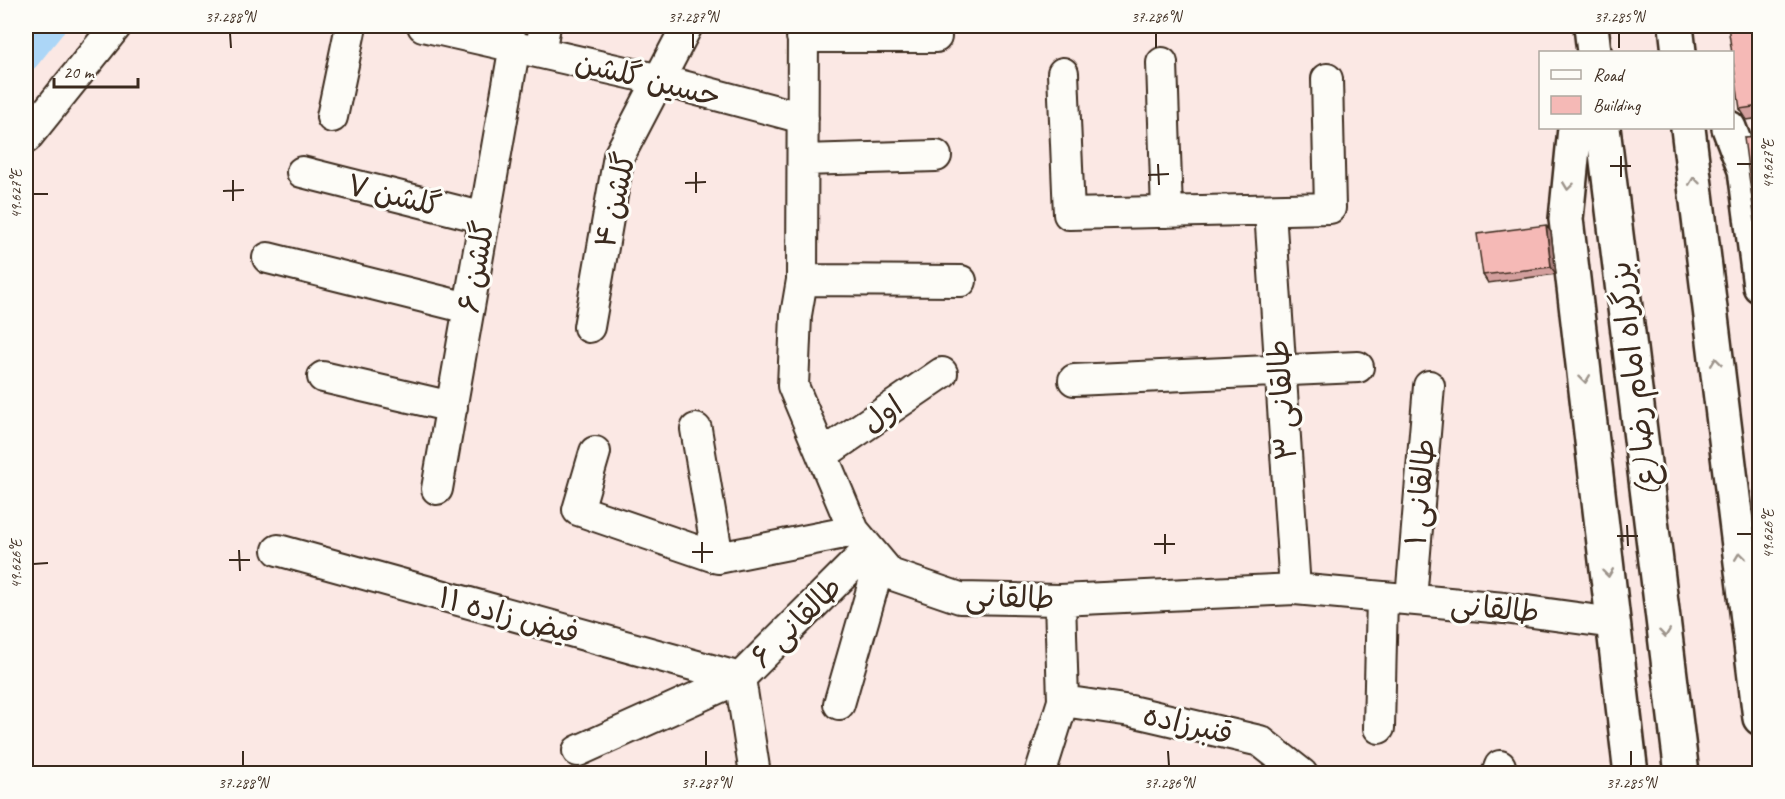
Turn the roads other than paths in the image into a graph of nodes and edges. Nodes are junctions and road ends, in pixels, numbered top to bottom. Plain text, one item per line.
1 (116, 26) edge
2 (351, 26) edge
3 (423, 26) edge
4 (687, 26) edge
5 (1589, 26) edge
6 (1676, 26) edge
7 (1684, 26) edge
8 (803, 31) edge
9 (936, 37) dead end
10 (533, 41) edge
11 (1583, 51) edge
12 (1594, 51) edge
13 (1679, 51) edge
14 (1696, 51) edge
15 (1162, 63) dead end
16 (1063, 73) dead end
17 (1326, 79) dead end
18 (660, 80) junction
19 (332, 117) dead end
20 (803, 118) junction
21 (1575, 129) edge
22 (1603, 129) edge
23 (1688, 129) edge
24 (1729, 129) edge
25 (26, 138) edge
26 (936, 156) dead end
27 (803, 159) junction
28 (302, 172) dead end
29 (1270, 211) junction
30 (1167, 212) junction
31 (485, 218) junction
32 (268, 258) dead end
33 (802, 280) junction
34 (961, 281) dead end
35 (1760, 286) edge
36 (468, 308) junction
37 (589, 327) dead end
38 (1358, 367) dead end
39 (1279, 372) junction
40 (942, 373) dead end
41 (323, 377) dead end
42 (1074, 380) dead end
43 (1429, 386) dead end
44 (452, 407) junction
45 (696, 429) dead end
46 (596, 452) dead end
47 (822, 455) junction
48 (437, 489) dead end
49 (868, 548) junction
50 (278, 550) dead end
51 (718, 558) junction
52 (1295, 589) junction
53 (1382, 597) junction
54 (1412, 599) junction
55 (1060, 600) junction
56 (1614, 623) junction
57 (740, 678) junction
58 (1063, 701) junction
59 (839, 704) dead end
60 (1760, 718) edge
61 (1378, 728) dead end
62 (578, 751) dead end
63 (755, 774) edge
64 (1040, 774) edge
65 (1302, 774) edge
66 (1631, 774) edge
67 (1682, 774) edge

1 - 25 street
2 - 19 street
3 - 10 street, حسین گلشن
4 - 18 street, گلشن ۴
5 - 11 main road
5 - 12 main road
6 - 13 main road
7 - 14 main road
8 - 9 street
8 - 20 street
10 - 18 street, حسین گلشن
10 - 31 street, گلشن ۶
15 - 30 street
16 - 30 street
17 - 29 street
18 - 20 street, حسین گلشن
18 - 37 street, گلشن ۴
20 - 27 street
21 -> 56 main road, بزرگراه امام رضا (ع)
22 -> 67 main road, بزرگراه امام رضا (ع)
60 -> 23 main road
24 - 35 main road
26 - 27 street
27 - 33 street
28 - 31 street, گلشن ۷
29 - 30 street
29 - 39 street, طالقانی ۳
31 - 36 street, گلشن ۶
32 - 36 street
33 - 34 street
33 - 47 street
36 - 44 street, گلشن ۶
38 - 39 street
39 - 42 street
39 - 52 street, طالقانی ۳
40 - 47 street, اول
41 - 44 street
43 - 54 street, طالقانی ۱
44 - 48 street, گلشن ۶
45 - 51 street
46 - 51 street
47 - 49 street
49 - 51 street
49 - 55 street, طالقانی
49 - 57 street, طالقانی ۶
49 - 59 street
50 - 57 street, فیض زاده ۱۱
52 - 53 street, طالقانی
52 - 55 street, طالقانی
53 - 54 street, طالقانی
53 - 61 street
54 - 56 street, طالقانی
55 - 58 street
56 - 66 main road, بزرگراه امام رضا (ع)
57 - 62 street
57 - 63 street, طالقانی ۶
58 - 64 street
58 - 65 street, قنبرزاده

